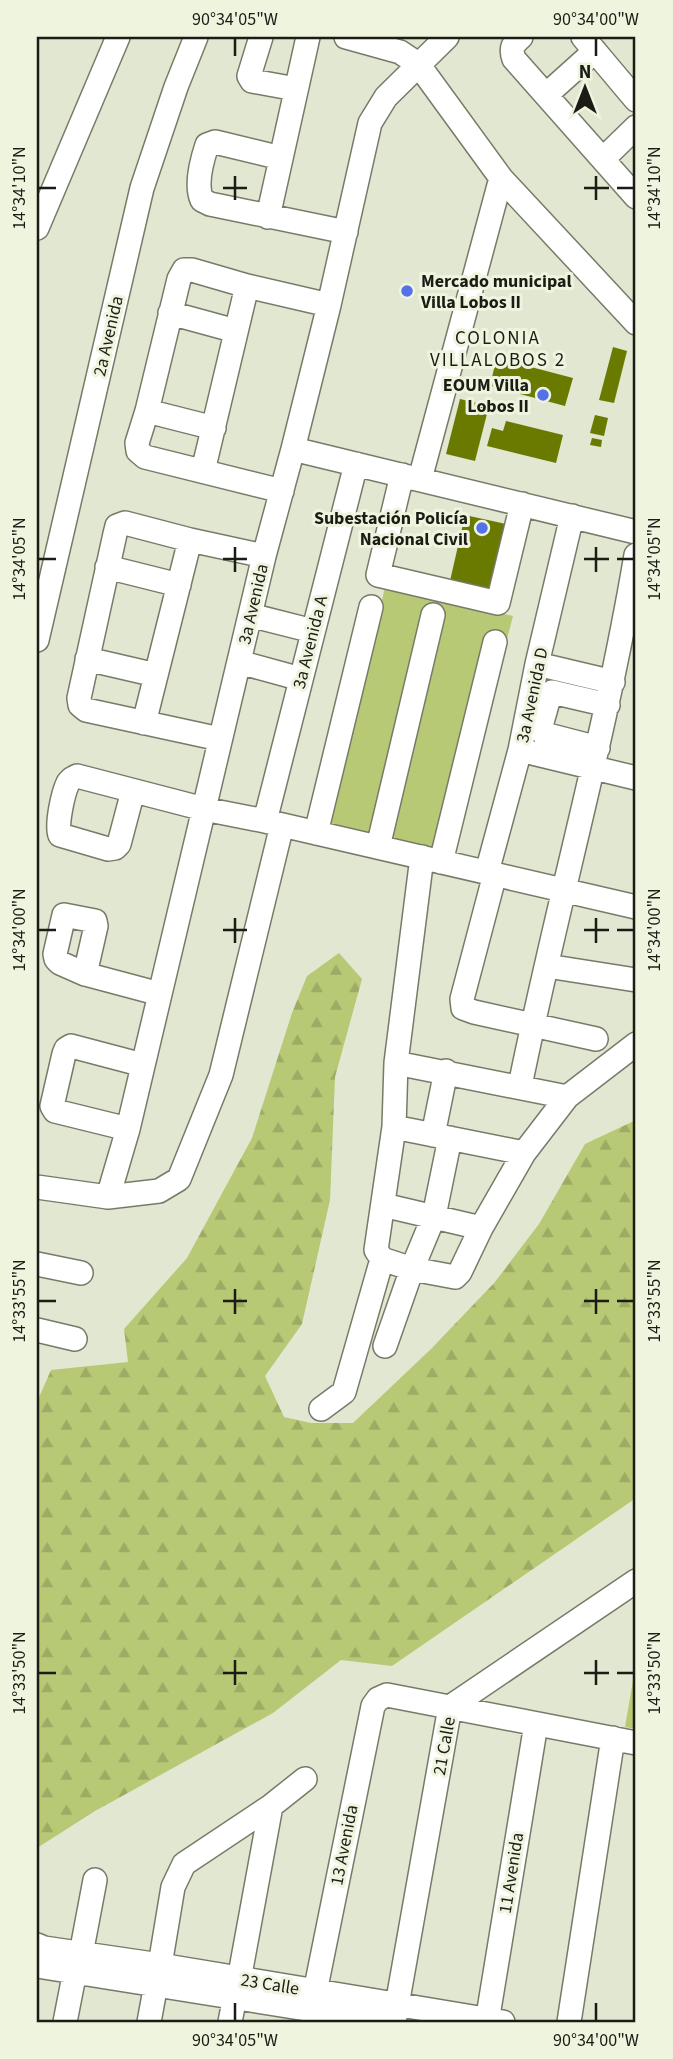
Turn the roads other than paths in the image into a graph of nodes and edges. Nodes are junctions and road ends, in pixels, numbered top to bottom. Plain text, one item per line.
1 (118, 37) edge
2 (196, 37) edge
3 (261, 37) edge
4 (308, 37) edge
5 (346, 37) edge
6 (447, 37) edge
7 (521, 37) edge
8 (589, 44) edge
9 (418, 64) junction
10 (296, 89) junction
11 (546, 95) junction
12 (636, 100) edge
13 (636, 127) edge
14 (281, 158) junction
15 (603, 159) junction
16 (501, 178) junction
17 (636, 197) edge
18 (268, 217) junction
19 (37, 228) edge
20 (346, 232) junction
21 (247, 286) junction
22 (329, 304) junction
23 (170, 313) junction
24 (636, 323) edge
25 (236, 331) junction
26 (147, 411) junction
27 (214, 428) junction
28 (293, 449) junction
29 (356, 464) junction
30 (203, 471) junction
31 (411, 477) junction
32 (282, 491) junction
33 (522, 504) junction
34 (572, 516) junction
35 (636, 531) edge
36 (190, 540) junction
37 (636, 555) edge
38 (264, 556) junction
39 (107, 567) junction
40 (179, 584) junction
41 (634, 585) edge
42 (371, 607) dead end
43 (250, 615) junction
44 (433, 615) dead end
45 (313, 631) junction
46 (37, 640) edge
47 (495, 642) dead end
48 (87, 659) junction
49 (239, 662) junction
50 (537, 664) junction
51 (156, 675) junction
52 (301, 679) junction
53 (613, 682) junction
54 (608, 705) junction
55 (144, 723) junction
56 (220, 739) junction
57 (520, 750) junction
58 (596, 758) junction
59 (636, 778) edge
60 (133, 791) dead end
61 (204, 809) junction
62 (274, 823) junction
63 (316, 833) junction
64 (378, 847) junction
65 (431, 859) junction
66 (491, 873) junction
67 (565, 892) junction
68 (636, 907) edge
69 (547, 966) junction
70 (85, 974) dead end
71 (636, 980) edge
72 (160, 994) junction
73 (533, 1025) junction
74 (596, 1039) dead end
75 (636, 1044) edge
76 (397, 1063) junction
77 (142, 1065) junction
78 (446, 1071) junction
79 (520, 1086) junction
80 (567, 1097) junction
81 (394, 1127) junction
82 (128, 1129) junction
83 (441, 1137) junction
84 (524, 1153) junction
85 (37, 1187) edge
86 (108, 1198) junction
87 (383, 1205) junction
88 (434, 1216) junction
89 (481, 1228) junction
90 (382, 1259) junction
91 (37, 1264) edge
92 (412, 1269) junction
93 (81, 1273) dead end
94 (37, 1330) edge
95 (75, 1339) dead end
96 (384, 1346) dead end
97 (321, 1409) dead end
98 (636, 1581) edge
99 (450, 1707) junction
100 (536, 1724) junction
101 (613, 1738) junction
102 (636, 1743) edge
103 (305, 1779) dead end
104 (271, 1806) junction
105 (95, 1880) dead end
106 (37, 1945) edge
107 (78, 1962) junction
108 (37, 1965) edge
109 (158, 1975) junction
110 (237, 1988) junction
111 (318, 2008) edge
112 (393, 2017) edge
113 (492, 2021) edge
114 (65, 2022) edge
115 (149, 2022) edge
116 (230, 2022) edge
117 (569, 2022) edge

1 - 19 street
2 - 46 street, 2a Avenida
3 - 10 street
4 - 10 street
5 - 9 street
6 - 9 street, 3a Avenida
7 - 11 street
8 - 11 street
8 - 12 street
9 - 16 street
9 - 20 street, 3a Avenida
10 - 14 street
11 - 15 street
13 - 15 street
14 - 18 street
14 - 18 street
15 - 17 street
16 - 24 street
16 - 31 street
18 - 20 street
20 - 22 street, 3a Avenida
21 - 22 street
21 - 23 street
21 - 25 street
22 - 28 street, 3a Avenida
23 - 25 street
23 - 26 street
25 - 27 street
26 - 27 street
26 - 30 street
27 - 30 street
28 - 29 street
28 - 32 street, 3a Avenida
29 - 31 street
29 - 45 street, 3a Avenida A
30 - 32 street
31 - 33 street
31 - 33 street
32 - 38 street, 3a Avenida
33 - 34 street
34 - 35 street
34 - 50 street, 3a Avenida D
36 - 38 street
36 - 39 street
36 - 40 street
37 - 41 street
38 - 43 street, 3a Avenida
39 - 40 street
39 - 48 street
40 - 51 street
41 - 53 street
42 - 63 street
43 - 45 street
43 - 49 street, 3a Avenida
44 - 64 street
45 - 52 street, 3a Avenida A
47 - 65 street
48 - 51 street
48 - 55 street
49 - 52 street
49 - 56 street, 3a Avenida
50 - 53 street
50 - 57 street, 3a Avenida D
51 - 55 street
52 - 62 street, 3a Avenida A
53 - 54 street
54 - 58 street
54 - 58 street
55 - 56 street
56 - 61 street, 3a Avenida
57 - 58 street
57 - 66 street, 3a Avenida D
58 - 59 street
58 - 67 street
60 - 61 street
61 - 62 street
61 - 72 street, 3a Avenida
62 - 63 street
62 - 86 street, 3a Avenida A
63 - 64 street
64 - 65 street
65 - 66 street
65 - 76 street
66 - 67 street
66 - 73 street, 3a Avenida D
67 - 68 street
67 - 69 street
69 - 71 street
69 - 73 street
70 - 72 street
72 - 77 street, 3a Avenida
73 - 74 street
73 - 79 street
75 - 80 street
76 - 78 street
76 - 81 street
77 - 82 street, 3a Avenida
77 - 82 street
78 - 79 street
78 - 83 street
79 - 80 street
80 - 84 street
81 - 83 street
81 - 87 street
82 - 86 street, 3a Avenida
83 - 84 street
83 - 88 street
84 - 89 street
85 - 86 street, 3a Avenida A
87 - 88 street
87 - 90 street
88 - 89 street
88 - 92 street
89 - 92 street
90 - 92 street
90 - 97 street
91 - 93 street
92 - 96 street
94 - 95 street
98 - 99 street, 21 Calle
99 - 100 street
99 - 111 street, 13 Avenida
99 - 112 street, 21 Calle
100 - 101 street
100 - 113 street, 11 Avenida
101 - 102 street
101 - 117 street
103 - 104 street
104 - 109 street
104 - 110 street
105 - 107 street
106 - 107 street, 23 Calle
107 - 108 street, 23 Calle
107 - 109 street, 23 Calle
107 - 114 street
109 - 110 street, 23 Calle
109 - 115 street
110 - 111 street, 23 Calle
110 - 116 street
111 - 112 street, 23 Calle
112 - 113 street, 23 Calle

